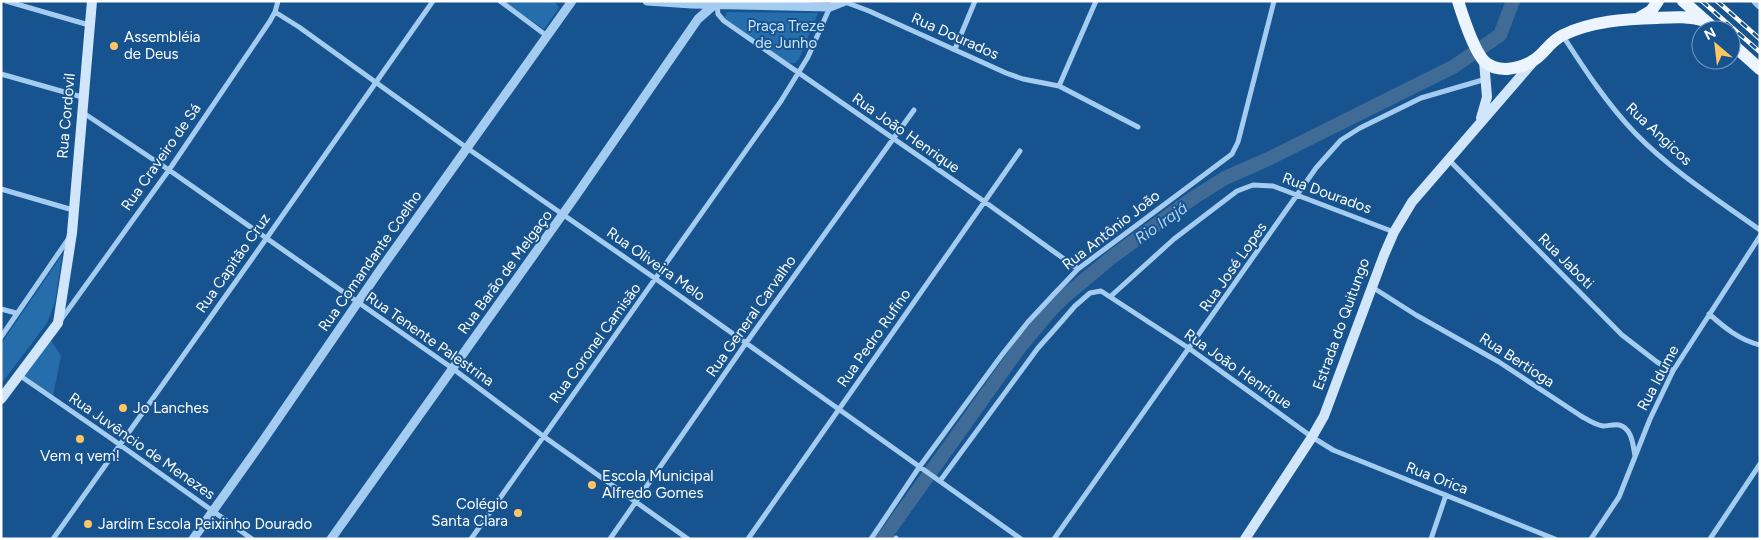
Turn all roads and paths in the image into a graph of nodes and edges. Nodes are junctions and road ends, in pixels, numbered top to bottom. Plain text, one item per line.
1 (6, 1) edge
2 (92, 1) edge
3 (278, 1) edge
4 (433, 1) edge
5 (500, 1) edge
6 (572, 1) edge
7 (647, 1) edge
8 (975, 1) edge
9 (1096, 1) edge
10 (1274, 1) edge
11 (1458, 1) edge
12 (1658, 1) edge
13 (1683, 1) edge
14 (1756, 1) edge
15 (845, 2) edge
16 (692, 4) junction
17 (716, 5) junction
18 (1760, 5) edge
19 (830, 7) junction
20 (275, 12) junction
21 (720, 17) junction
22 (699, 18) junction
23 (1640, 18) junction
24 (1702, 20) edge
25 (1705, 20) edge
26 (89, 25) junction
27 (547, 36) junction
28 (1563, 36) junction
29 (955, 49) junction
30 (1741, 52) edge
31 (1480, 54) junction
32 (1535, 59) junction
33 (1760, 69) edge
34 (1, 74) edge
35 (798, 74) junction
36 (1487, 79) junction
37 (376, 83) junction
38 (1059, 86) junction
39 (82, 98) junction
40 (914, 110) dead end
41 (82, 112) junction
42 (1138, 127) dead end
43 (1476, 128) junction
44 (894, 139) junction
45 (467, 148) junction
46 (1020, 151) dead end
47 (1448, 159) junction
48 (169, 170) junction
49 (1, 189) edge
50 (1299, 195) junction
51 (985, 202) junction
52 (73, 210) junction
53 (563, 215) junction
54 (1760, 230) edge
55 (1394, 232) junction
56 (72, 233) junction
57 (1760, 236) edge
58 (266, 239) junction
59 (1078, 270) junction
60 (656, 278) junction
61 (1372, 287) junction
62 (1110, 296) junction
63 (358, 302) junction
64 (1, 309) edge
65 (16, 313) junction
66 (1709, 314) junction
67 (58, 324) junction
68 (1, 337) edge
69 (746, 343) junction
70 (1760, 345) edge
71 (1190, 349) junction
72 (452, 368) junction
73 (1673, 371) junction
74 (18, 375) junction
75 (1, 399) edge
76 (840, 410) junction
77 (543, 436) junction
78 (1312, 437) junction
79 (120, 445) junction
80 (1635, 456) junction
81 (1760, 464) edge
82 (921, 467) junction
83 (938, 479) junction
84 (1446, 495) junction
85 (637, 501) junction
86 (212, 511) junction
87 (332, 538) edge
88 (53, 539) edge
89 (193, 539) edge
90 (252, 539) edge
91 (471, 539) edge
92 (610, 539) edge
93 (688, 539) edge
94 (748, 539) edge
95 (871, 539) edge
96 (1021, 539) edge
97 (1054, 539) edge
98 (1245, 539) edge
99 (1431, 539) edge
100 (1555, 539) edge
101 (1591, 539) edge
102 (1710, 539) edge

1 - 26 street
2 - 26 main road, Rua Cordovil
3 - 20 street, Rua Craveiro de Sá
4 - 37 street, Rua Capitão Cruz
5 - 27 street
6 - 27 street, Rua Comandante Coelho
7 - 16 street
8 - 29 street
9 - 38 street
10 - 59 street, Rua Antônio João
11 - 31 main road
12 - 23 main road
13 - 25 main road
14 - 18 street
15 - 19 street
15 - 29 street, Rua Dourados
16 - 17 street
16 - 22 street
17 - 19 street
17 - 21 street
17 - 22 street, Rua Barão de Melgaço
19 - 35 street, Rua Coronel Camisão
20 - 37 street, Rua Oliveira Melo
20 - 48 street, Rua Craveiro de Sá
21 - 22 street
21 - 35 street, Rua João Henrique
22 - 53 street, Rua Barão de Melgaço
23 - 24 main road, Estrada do Quitungo
23 - 28 main road, Estrada do Quitungo
26 - 39 main road, Rua Cordovil
27 - 45 street, Rua Comandante Coelho
28 - 32 main road, Estrada do Quitungo
28 - 54 street, Rua Angicos
29 - 38 street, Rua Dourados
30 - 33 main road
31 - 32 main road
31 - 36 main road, Estrada do Quitungo
32 - 43 main road, Estrada do Quitungo
34 - 39 street
35 - 44 street, Rua João Henrique
35 - 60 street, Rua Coronel Camisão
36 - 43 main road, Estrada do Quitungo
36 - 50 street, Rua José Lopes
37 - 45 street, Rua Oliveira Melo
37 - 58 street, Rua Capitão Cruz
38 - 42 street, Rua Dourados
39 - 41 main road, Rua Cordovil
40 - 44 street, Rua General Carvalho
41 - 48 street, Rua Tenente Palestrina
41 - 52 main road, Rua Cordovil
43 - 47 main road, Estrada do Quitungo
44 - 51 street, Rua João Henrique
44 - 69 street, Rua General Carvalho
45 - 53 street, Rua Oliveira Melo
45 - 63 street, Rua Comandante Coelho
46 - 51 street, Rua Pedro Rufino
47 - 55 main road, Estrada do Quitungo
47 - 73 street, Rua Jaboti
48 - 58 street, Rua Tenente Palestrina
48 - 67 street, Rua Craveiro de Sá
49 - 52 street
50 - 55 street, Rua Dourados
50 - 62 street, Rua Dourados
50 - 71 street, Rua José Lopes
51 - 59 street, Rua João Henrique
51 - 76 street, Rua Pedro Rufino
52 - 56 main road, Rua Cordovil
53 - 60 street, Rua Oliveira Melo
53 - 72 street, Rua Barão de Melgaço
55 - 61 main road, Estrada do Quitungo
56 - 65 street
56 - 67 main road, Rua Cordovil
57 - 66 street, Rua Idume
58 - 63 street, Rua Tenente Palestrina
58 - 79 street, Rua Capitão Cruz
59 - 82 street, Rua Antônio João
60 - 69 street, Rua Oliveira Melo
60 - 77 street, Rua Coronel Camisão
61 - 78 main road, Estrada do Quitungo
61 - 80 street, Rua Bertioga
62 - 71 street, Rua João Henrique
62 - 83 street, Rua João Henrique
63 - 72 street, Rua Tenente Palestrina
63 - 86 street, Rua Comandante Coelho
64 - 65 street
65 - 68 street
66 - 70 street
66 - 73 street, Rua Idume
67 - 74 main road, Rua Cordovil
69 - 76 street, Rua Oliveira Melo
69 - 85 street, Rua General Carvalho
71 - 78 street, Rua João Henrique
71 - 97 street, Rua José Lopes
72 - 77 street, Rua Tenente Palestrina
72 - 87 street, Rua Barão de Melgaço
73 - 80 street, Rua Idume
74 - 75 main road, Rua Cordovil
74 - 79 street, Rua Juvêncio de Menezes
76 - 82 street, Rua Oliveira Melo
76 - 94 street, Rua Pedro Rufino
77 - 85 street, Rua Tenente Palestrina
77 - 91 street, Rua Coronel Camisão
78 - 84 street, Rua Orica
78 - 98 main road, Estrada do Quitungo
79 - 86 street, Rua Juvêncio de Menezes
79 - 88 street, Rua Capitão Cruz
80 - 101 street, Rua Idume
81 - 102 street
82 - 83 street, Rua Oliveira Melo
82 - 95 street, Rua Antônio João
83 - 96 street, Rua Oliveira Melo
84 - 99 street
84 - 100 street, Rua Orica
85 - 92 street, Rua General Carvalho
85 - 93 street, Rua Tenente Palestrina
86 - 89 street, Rua Comandante Coelho
86 - 90 street, Rua Juvêncio de Menezes

